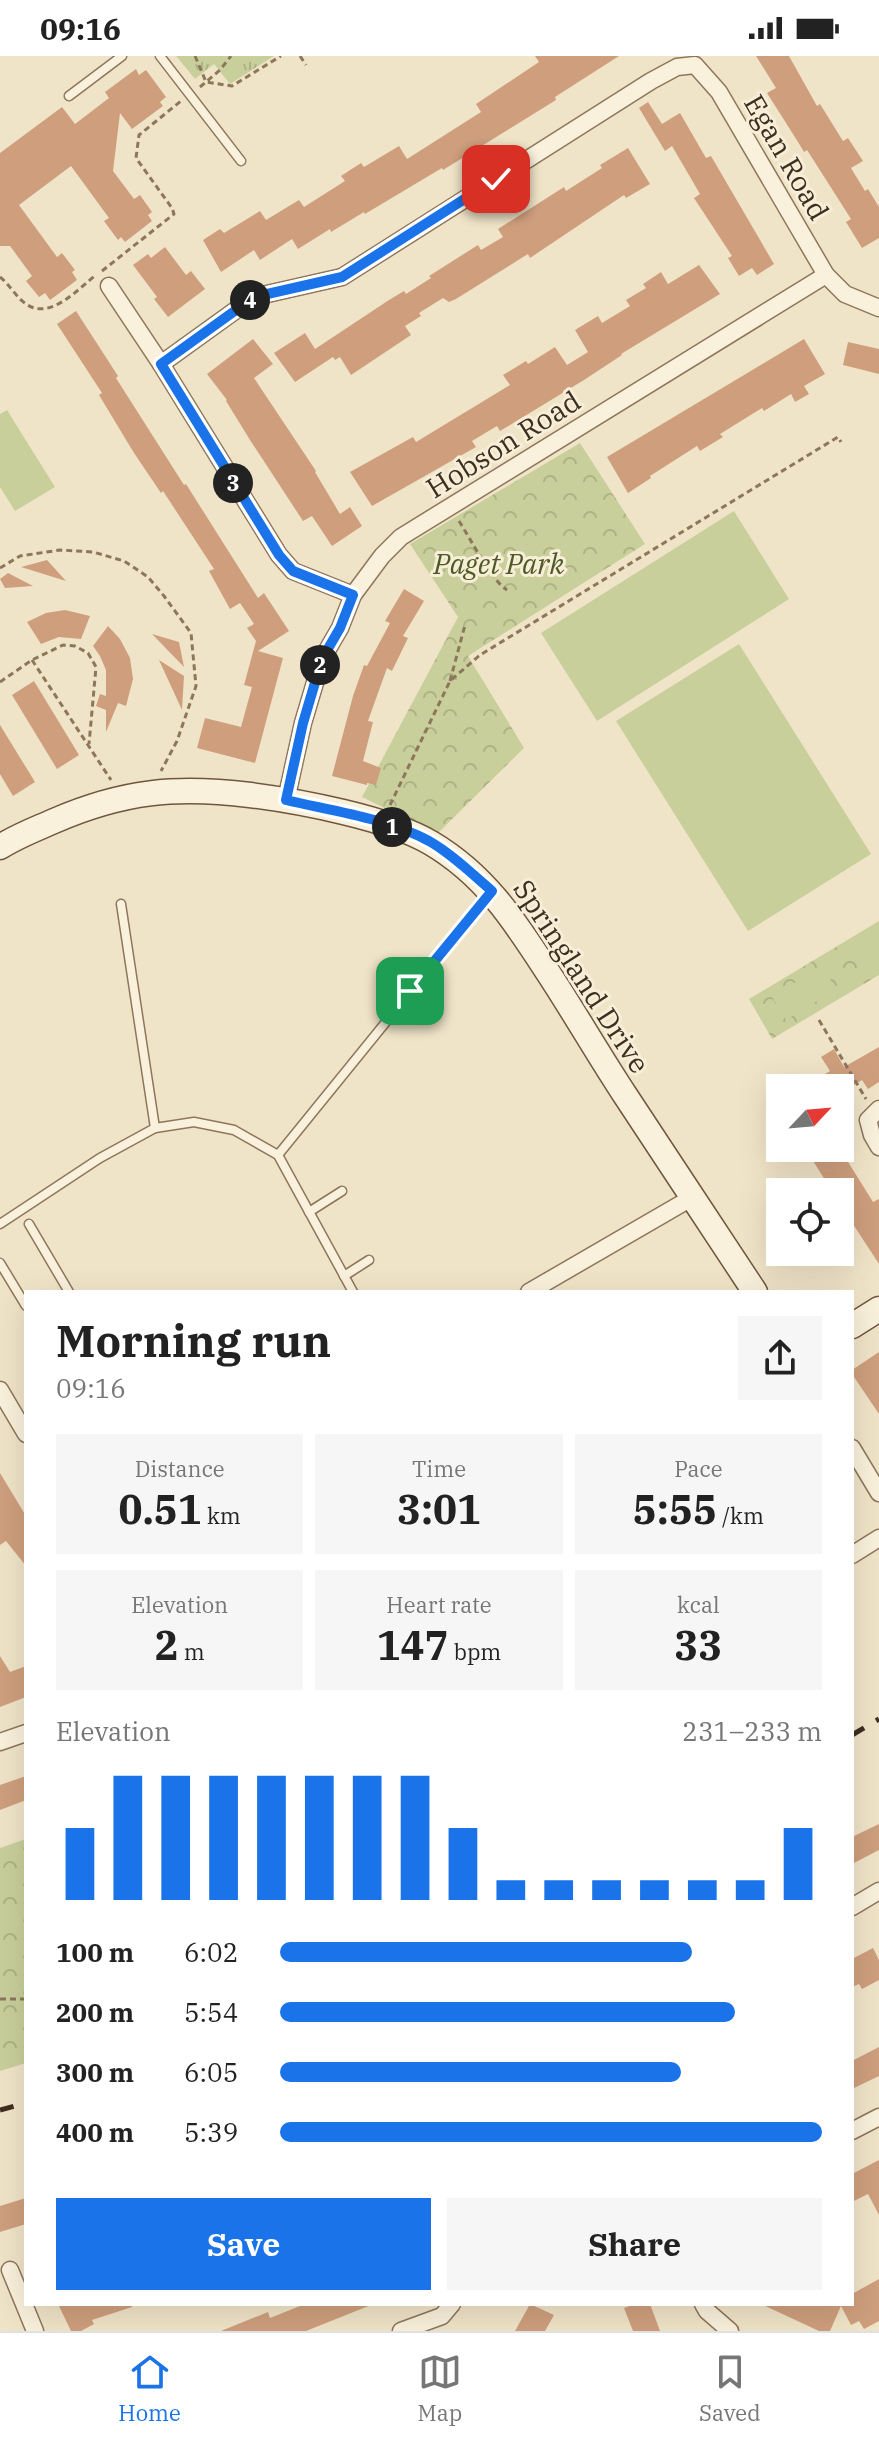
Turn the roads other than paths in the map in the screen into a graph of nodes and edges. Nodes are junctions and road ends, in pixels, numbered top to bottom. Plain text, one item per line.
1 (122, 56) edge
2 (160, 56) edge
3 (69, 96) dead end
4 (241, 161) dead end
5 (826, 275) junction
6 (109, 286) dead end
7 (879, 308) edge
8 (161, 364) junction
9 (353, 595) junction
10 (286, 800) junction
11 (0, 847) edge
12 (492, 891) junction
13 (121, 904) dead end
14 (873, 1114) edge
15 (155, 1128) junction
16 (879, 1147) edge
17 (278, 1155) junction
18 (342, 1191) dead end
19 (693, 1197) junction
20 (309, 1212) junction
21 (0, 1224) edge
22 (29, 1224) dead end
23 (369, 1260) dead end
24 (0, 1263) edge
25 (344, 1276) junction
26 (64, 1290) edge
27 (352, 1290) edge
28 (532, 1290) edge
29 (754, 1290) edge
30 (24, 1303) edge
31 (879, 1309) edge
32 (854, 1325) edge
33 (0, 1390) edge
34 (24, 1431) edge
35 (854, 1451) edge
36 (879, 1493) edge
37 (879, 1538) edge
38 (854, 1554) edge
39 (24, 1734) edge
40 (0, 1742) edge
41 (879, 1891) edge
42 (854, 1906) edge
43 (879, 2117) edge
44 (854, 2130) edge
45 (12, 2269) edge
46 (24, 2301) edge
47 (26, 2306) edge
48 (450, 2306) edge
49 (704, 2306) edge
50 (35, 2331) edge
51 (401, 2331) edge
52 (730, 2331) edge

1 - 3 lane
2 - 4 lane
5 - 7 street
5 - 8 street, Egan Road
5 - 9 street, Hobson Road
6 - 8 street
8 - 9 street
9 - 10 street, Hobson Road
10 - 11 street, Springland Drive
10 - 12 street, Springland Drive
12 - 17 lane
12 - 19 street, Springland Drive
13 - 15 lane
14 - 16 street
15 - 17 lane
15 - 21 lane
17 - 20 lane
18 - 20 lane
19 - 28 street
19 - 29 street, Springland Drive
20 - 25 lane
22 - 26 lane
23 - 25 lane
24 - 30 lane
25 - 27 lane
31 - 32 street
33 - 34 street
35 - 36 street
37 - 38 street
39 - 40 street
41 - 42 street
43 - 44 street
45 - 46 street
47 - 50 street
48 - 51 street
49 - 52 street

